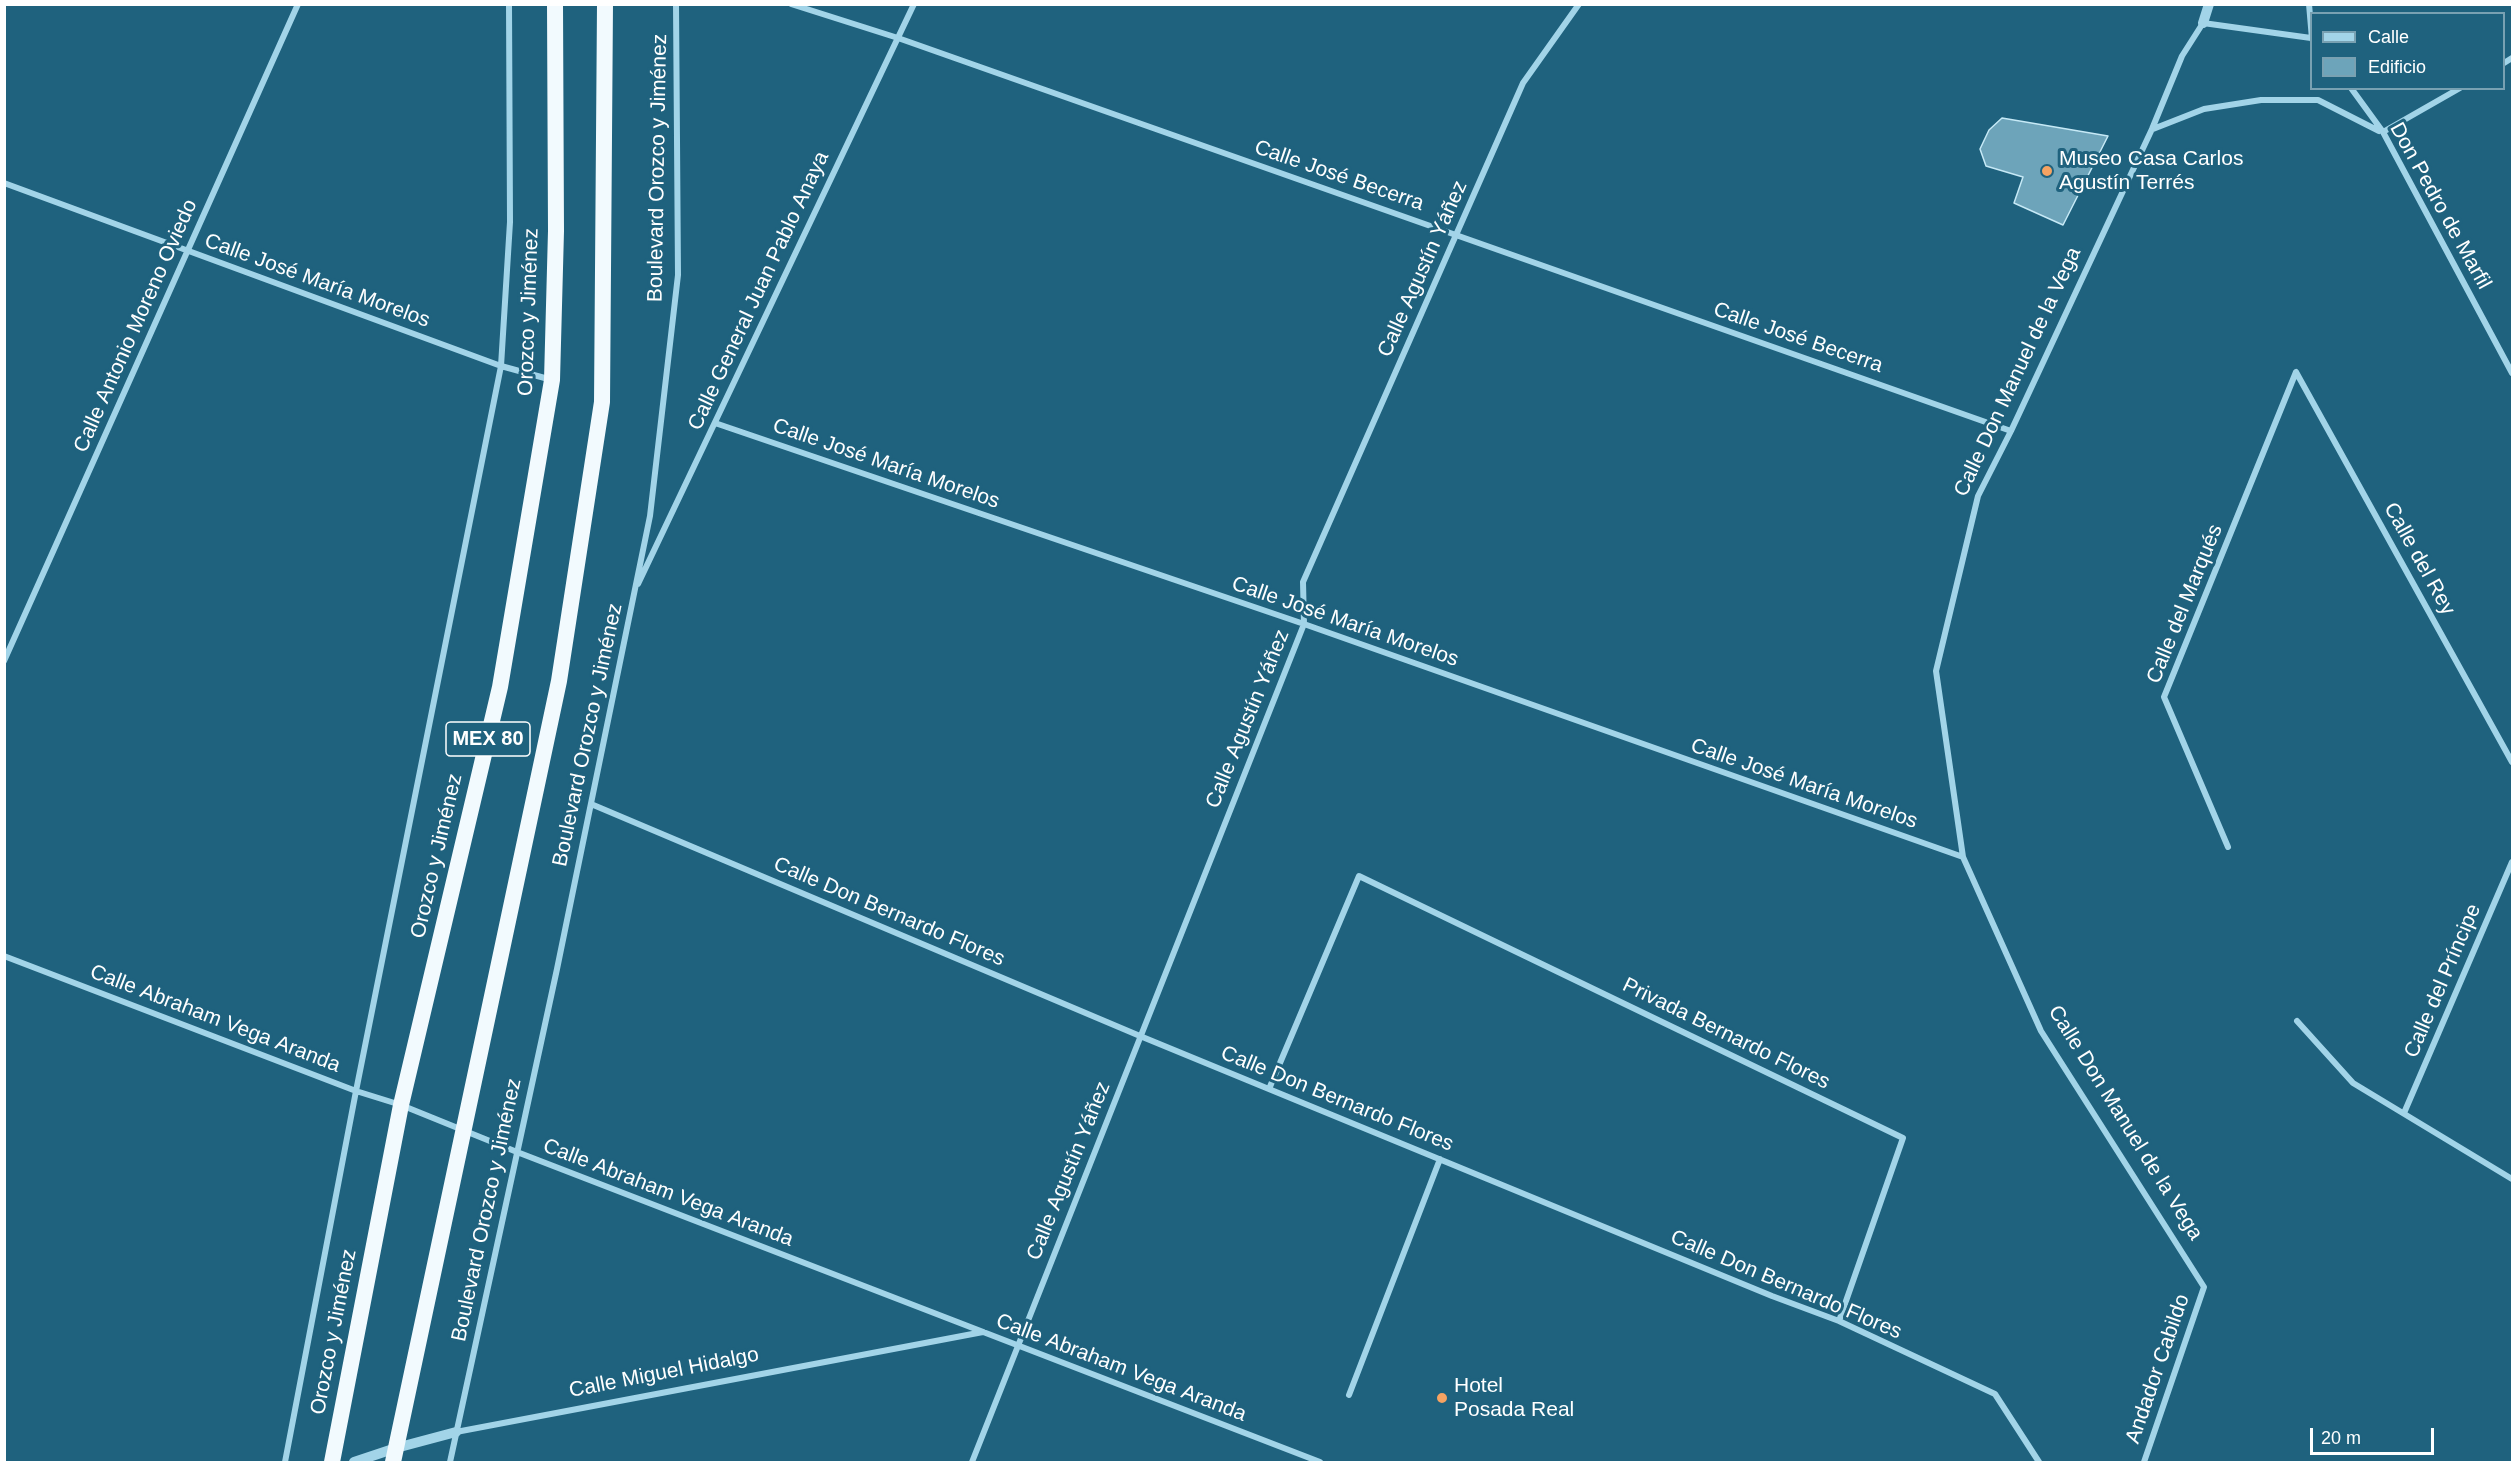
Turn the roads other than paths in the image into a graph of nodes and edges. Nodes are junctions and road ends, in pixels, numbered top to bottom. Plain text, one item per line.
1 (298, 4) edge
2 (509, 4) edge
3 (555, 4) edge
4 (605, 4) edge
5 (676, 4) edge
6 (791, 4) edge
7 (914, 4) edge
8 (1579, 4) edge
9 (2209, 4) edge
10 (2309, 4) edge
11 (2310, 22) edge
12 (2203, 23) junction
13 (898, 38) junction
14 (2310, 39) edge
15 (2352, 90) edge
16 (2456, 90) edge
17 (2152, 129) junction
18 (2383, 132) junction
19 (4, 183) edge
20 (1456, 235) junction
21 (187, 250) junction
22 (501, 366) junction
23 (2296, 372) joint
24 (2512, 373) edge
25 (552, 380) junction
26 (715, 423) junction
27 (2011, 431) junction
28 (635, 592) junction
29 (1304, 624) junction
30 (4, 661) edge
31 (2512, 762) edge
32 (591, 804) junction
33 (2228, 847) dead end
34 (1963, 857) junction
35 (2512, 862) edge
36 (4, 956) edge
37 (2297, 1021) dead end
38 (1140, 1035) junction
39 (1269, 1089) junction
40 (356, 1091) junction
41 (401, 1104) junction
42 (2404, 1113) junction
43 (464, 1130) junction
44 (517, 1152) junction
45 (1440, 1159) junction
46 (2512, 1179) edge
47 (2204, 1287) joint
48 (1839, 1321) junction
49 (983, 1332) junction
50 (1017, 1345) junction
51 (1349, 1395) dead end
52 (456, 1432) junction
53 (395, 1455) edge
54 (285, 1462) edge
55 (332, 1462) edge
56 (354, 1462) edge
57 (450, 1462) edge
58 (972, 1462) edge
59 (1320, 1462) edge
60 (2039, 1462) edge
61 (2144, 1462) edge

1 - 21 street, Calle Antonio Moreno Oviedo
2 - 22 street, Orozco y Jiménez
3 - 25 highway, Orozco y Jiménez / MEX 80
4 - 43 highway, MEX 80
5 - 28 street, Boulevard Orozco y Jiménez
6 - 13 street, Calle José Becerra
7 - 13 street, Calle General Juan Pablo Anaya
8 - 20 street, Calle Agustín Yáñez
9 - 12 street, Calle Don Manuel de la Vega
10 - 11 street
12 - 14 street
12 - 17 street, Calle Don Manuel de la Vega
13 - 20 street, Calle José Becerra
13 - 26 street, Calle General Juan Pablo Anaya
15 - 18 street, Don Pedro de Marfil
16 - 18 street
17 - 18 street
17 - 27 street, Calle Don Manuel de la Vega
18 - 24 street, Don Pedro de Marfil
19 - 21 street, Calle José María Morelos
20 - 27 street, Calle José Becerra
20 - 29 street, Calle Agustín Yáñez
21 - 22 street, Calle José María Morelos
21 - 30 street, Calle Antonio Moreno Oviedo
22 - 25 street, Calle José María Morelos
22 - 40 street, Orozco y Jiménez
23 - 31 street, Calle del Rey
23 - 33 street, Calle del Marqués
25 - 41 highway, Orozco y Jiménez / MEX 80
26 - 28 street, Calle General Juan Pablo Anaya
26 - 29 street, Calle José María Morelos
27 - 34 street, Calle Don Manuel de la Vega
28 - 32 street, Boulevard Orozco y Jiménez
29 - 34 street, Calle José María Morelos
29 - 38 street, Calle Agustín Yáñez
32 - 38 street, Calle Don Bernardo Flores
32 - 44 street, Boulevard Orozco y Jiménez
34 - 47 street, Calle Don Manuel de la Vega
35 - 42 street, Calle del Príncipe
36 - 40 street, Calle Abraham Vega Aranda
37 - 42 street
38 - 39 street, Calle Don Bernardo Flores
38 - 50 street, Calle Agustín Yáñez
39 - 45 street, Calle Don Bernardo Flores
39 - 48 street, Privada Bernardo Flores
40 - 41 street, Calle Abraham Vega Aranda
40 - 54 street, Orozco y Jiménez
41 - 43 street, Calle Abraham Vega Aranda
41 - 55 highway, Orozco y Jiménez / MEX 80
42 - 46 street
43 - 44 street, Calle Abraham Vega Aranda
43 - 53 highway, MEX 80
44 - 49 street, Calle Abraham Vega Aranda
44 - 52 street, Boulevard Orozco y Jiménez
45 - 48 street, Calle Don Bernardo Flores
45 - 51 street
47 - 61 street, Andador Cabildo
48 - 60 street, Calle Don Bernardo Flores
49 - 50 street, Calle Abraham Vega Aranda
49 - 52 street, Calle Miguel Hidalgo
50 - 58 street, Calle Agustín Yáñez
50 - 59 street, Calle Abraham Vega Aranda
52 - 53 street, Calle Miguel Hidalgo
52 - 57 street, Boulevard Orozco y Jiménez
53 - 56 street, Calle Miguel Hidalgo

